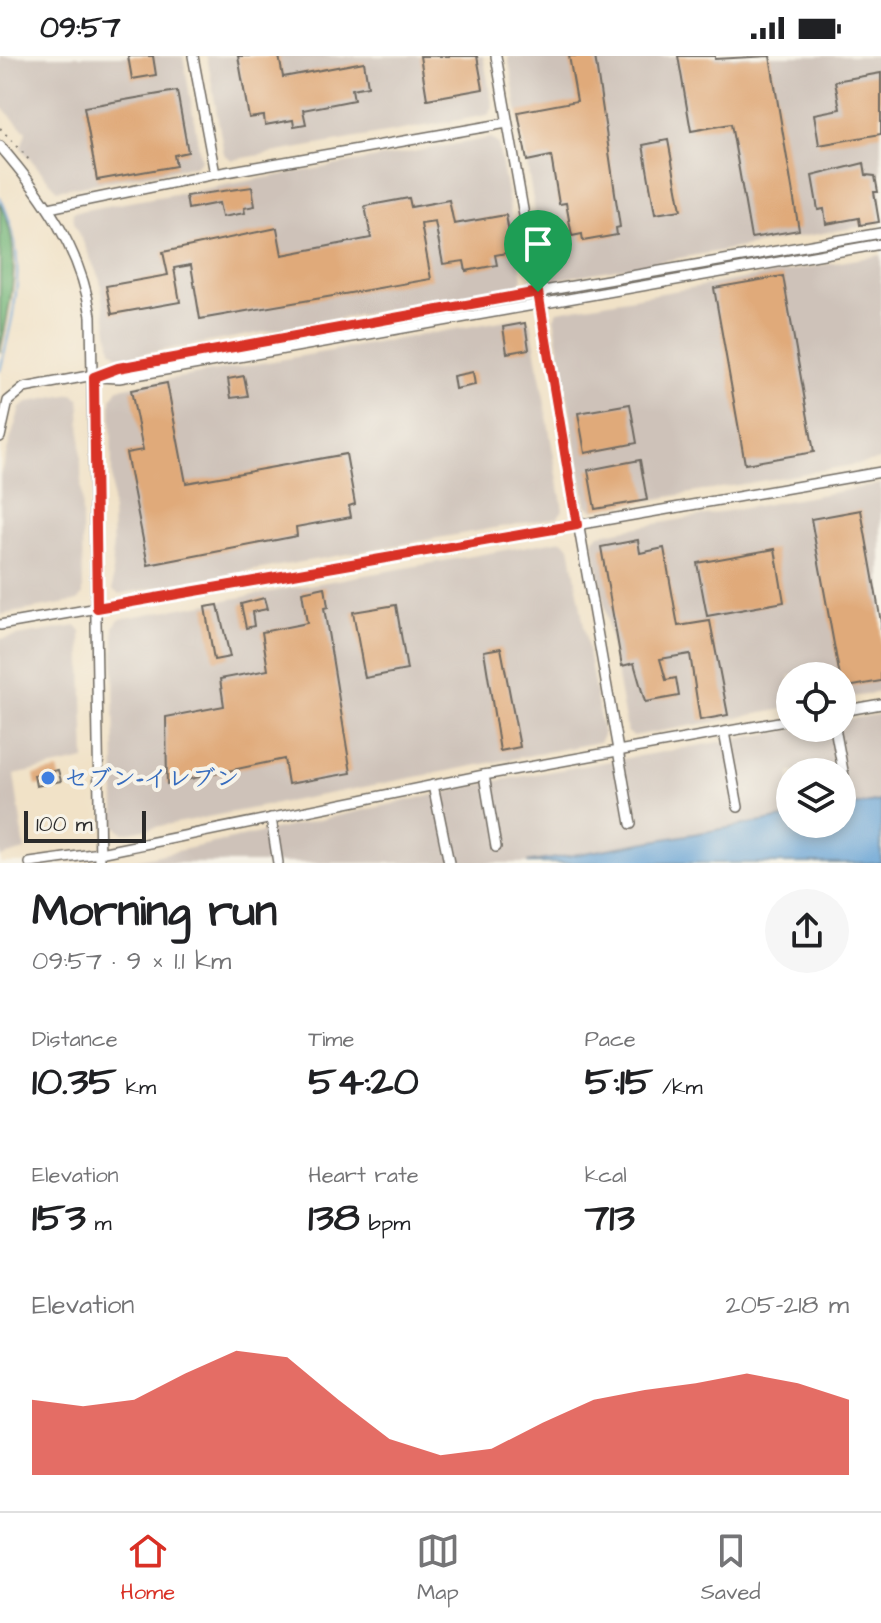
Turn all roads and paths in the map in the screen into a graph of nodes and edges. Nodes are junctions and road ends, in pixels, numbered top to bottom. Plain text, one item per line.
1 (193, 56) edge
2 (496, 56) edge
3 (507, 123) junction
4 (0, 128) edge
5 (0, 146) edge
6 (31, 162) dead end
7 (215, 174) junction
8 (49, 208) junction
9 (881, 233) edge
10 (881, 244) edge
11 (538, 292) junction
12 (540, 304) junction
13 (94, 377) junction
14 (0, 437) edge
15 (881, 472) edge
16 (577, 525) junction
17 (97, 608) junction
18 (0, 625) edge
19 (881, 704) edge
20 (856, 708) edge
21 (776, 723) edge
22 (724, 732) junction
23 (618, 751) junction
24 (484, 775) junction
25 (433, 785) junction
26 (738, 807) dead end
27 (271, 818) junction
28 (631, 824) dead end
29 (496, 847) dead end
30 (100, 858) edge
31 (30, 863) edge
32 (39, 863) edge
33 (278, 863) edge
34 (449, 863) edge

1 - 7 street
2 - 3 street
3 - 7 street
3 - 11 street
4 - 6 path
5 - 8 street
7 - 8 street
8 - 13 street
9 - 11 street
10 - 12 street
11 - 12 street
11 - 13 street
12 - 13 street
12 - 16 street
13 - 14 street
13 - 17 street
15 - 16 street
16 - 17 street
16 - 23 street
17 - 18 street
17 - 30 street
19 - 20 street
21 - 22 street
22 - 23 street
22 - 26 street
23 - 24 street
23 - 28 street
24 - 25 street
24 - 29 street
25 - 27 street
25 - 34 street
27 - 30 street
27 - 33 street
30 - 32 street
31 - 32 street

